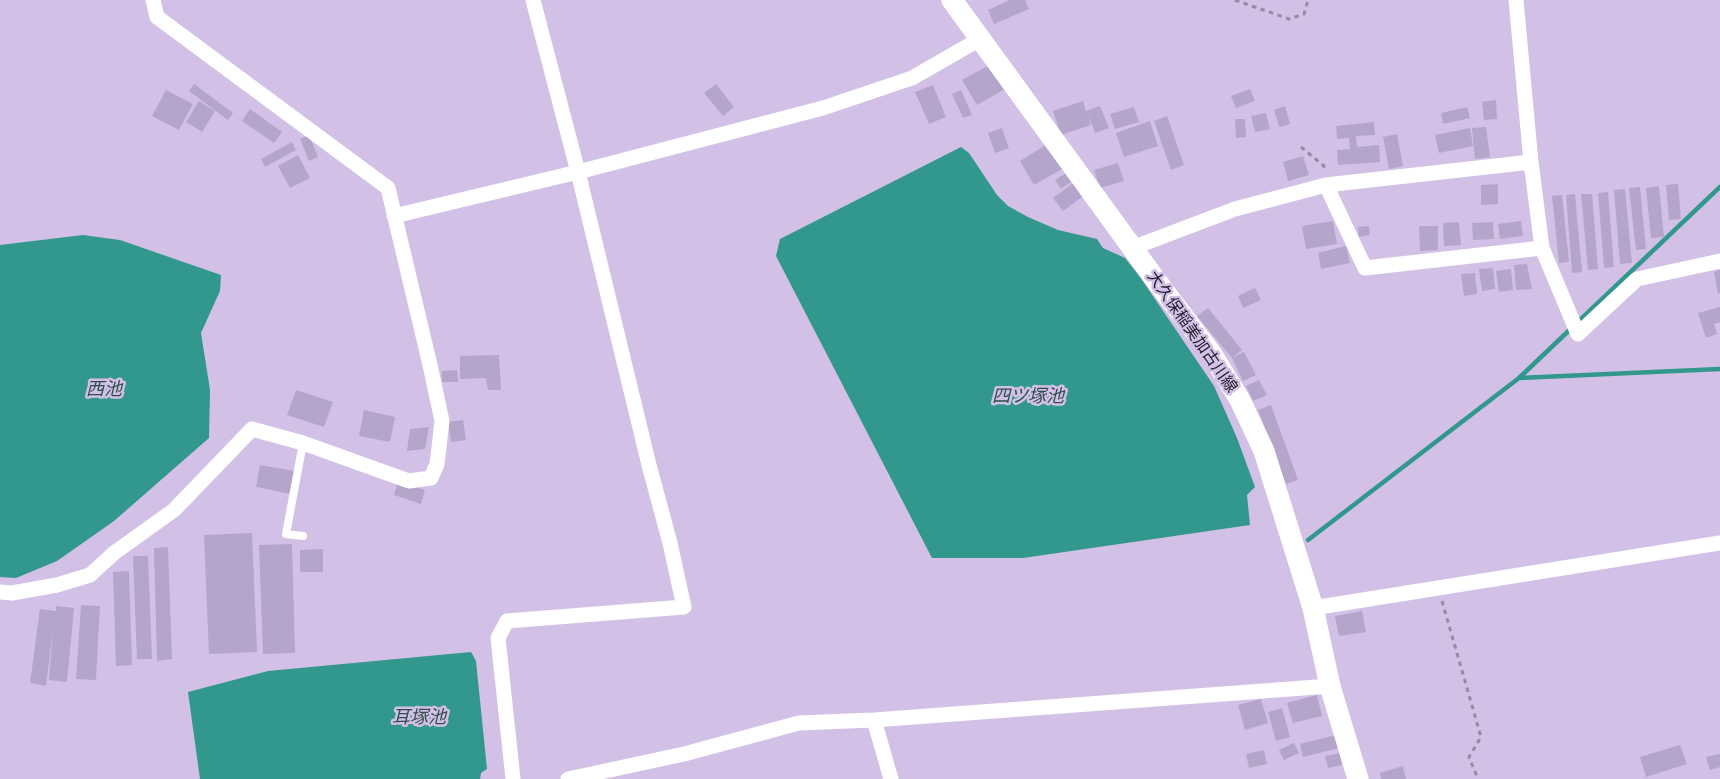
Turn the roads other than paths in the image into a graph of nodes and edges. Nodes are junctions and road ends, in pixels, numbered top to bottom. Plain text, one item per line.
1 (153, 0) edge
2 (533, 0) edge
3 (952, 0) edge
4 (1516, 0) edge
5 (980, 39) junction
6 (1530, 162) junction
7 (578, 172) junction
8 (1326, 185) junction
9 (394, 216) junction
10 (1132, 248) junction
11 (1542, 248) junction
12 (1720, 261) edge
13 (303, 442) junction
14 (303, 536) dead end
15 (1720, 543) edge
16 (0, 592) edge
17 (1313, 608) junction
18 (1330, 686) junction
19 (874, 720) junction
20 (513, 779) edge
21 (568, 779) edge
22 (891, 779) edge
23 (1358, 779) edge

1 - 9 street
2 - 7 street
3 - 5 main road, 大久保稲美加古川線
4 - 6 street
5 - 7 street
5 - 10 main road, 大久保稲美加古川線
6 - 8 street
6 - 11 street
7 - 9 street
7 - 20 street
8 - 10 street
8 - 11 street
9 - 13 street
10 - 17 main road, 大久保稲美加古川線
11 - 12 street
13 - 14 lane
13 - 16 street
15 - 17 street
17 - 18 main road, 大久保稲美加古川線
18 - 19 street
18 - 23 main road, 大久保稲美加古川線
19 - 21 street
19 - 22 street

